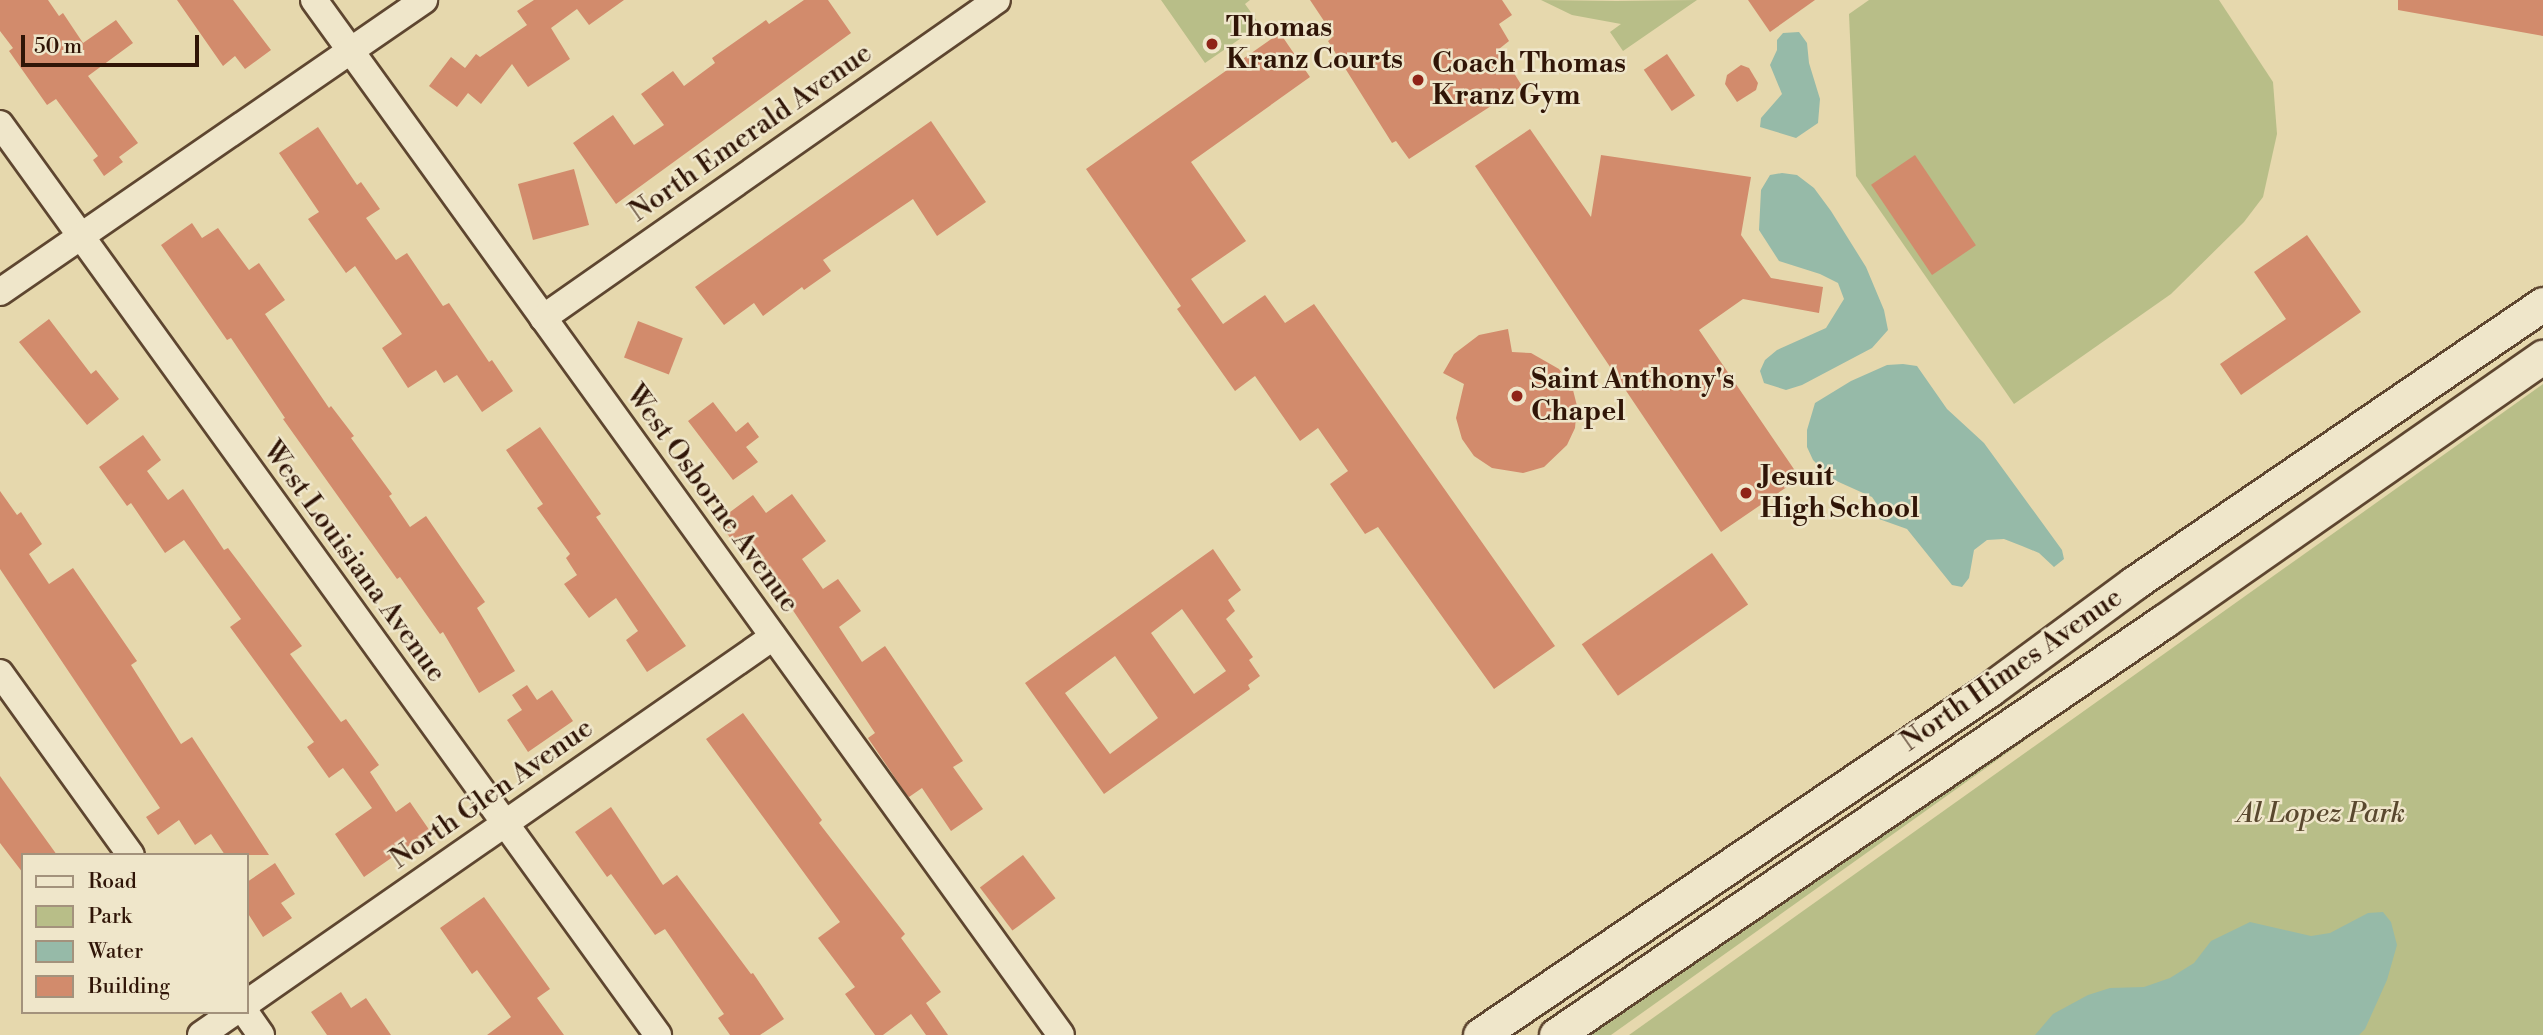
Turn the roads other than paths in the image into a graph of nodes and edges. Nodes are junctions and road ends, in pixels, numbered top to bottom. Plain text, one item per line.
1 (314, 0) edge
2 (424, 0) edge
3 (997, 0) edge
4 (350, 51) junction
5 (0, 124) edge
6 (81, 237) junction
7 (0, 292) edge
8 (2543, 304) edge
9 (543, 318) junction
10 (2543, 357) edge
11 (2390, 410) junction
12 (2416, 448) junction
13 (2134, 583) junction
14 (2164, 621) junction
15 (773, 637) junction
16 (0, 673) edge
17 (504, 824) junction
18 (130, 853) edge
19 (248, 1002) edge
20 (231, 1014) edge
21 (246, 1014) edge
22 (201, 1035) edge
23 (261, 1035) edge
24 (658, 1035) edge
25 (1061, 1035) edge
26 (1480, 1035) edge
27 (1556, 1035) edge

1 - 4 street, West Osborne Avenue
2 - 4 street
3 - 9 street, North Emerald Avenue
4 - 6 street
4 - 9 street, West Osborne Avenue
5 - 6 street, West Louisiana Avenue
6 - 7 street
6 - 17 street, West Louisiana Avenue
8 - 11 street, North Himes Avenue
9 - 15 street, West Osborne Avenue
10 - 12 street, North Himes Avenue
11 - 12 street
11 - 13 street, North Himes Avenue
12 - 14 street, North Himes Avenue
13 - 14 street
13 - 26 street, North Himes Avenue
14 - 27 street, North Himes Avenue
15 - 17 street, North Glen Avenue
15 - 25 street, West Osborne Avenue
16 - 18 street
17 - 19 street, North Glen Avenue
17 - 24 street, West Louisiana Avenue
20 - 22 street
21 - 23 street

